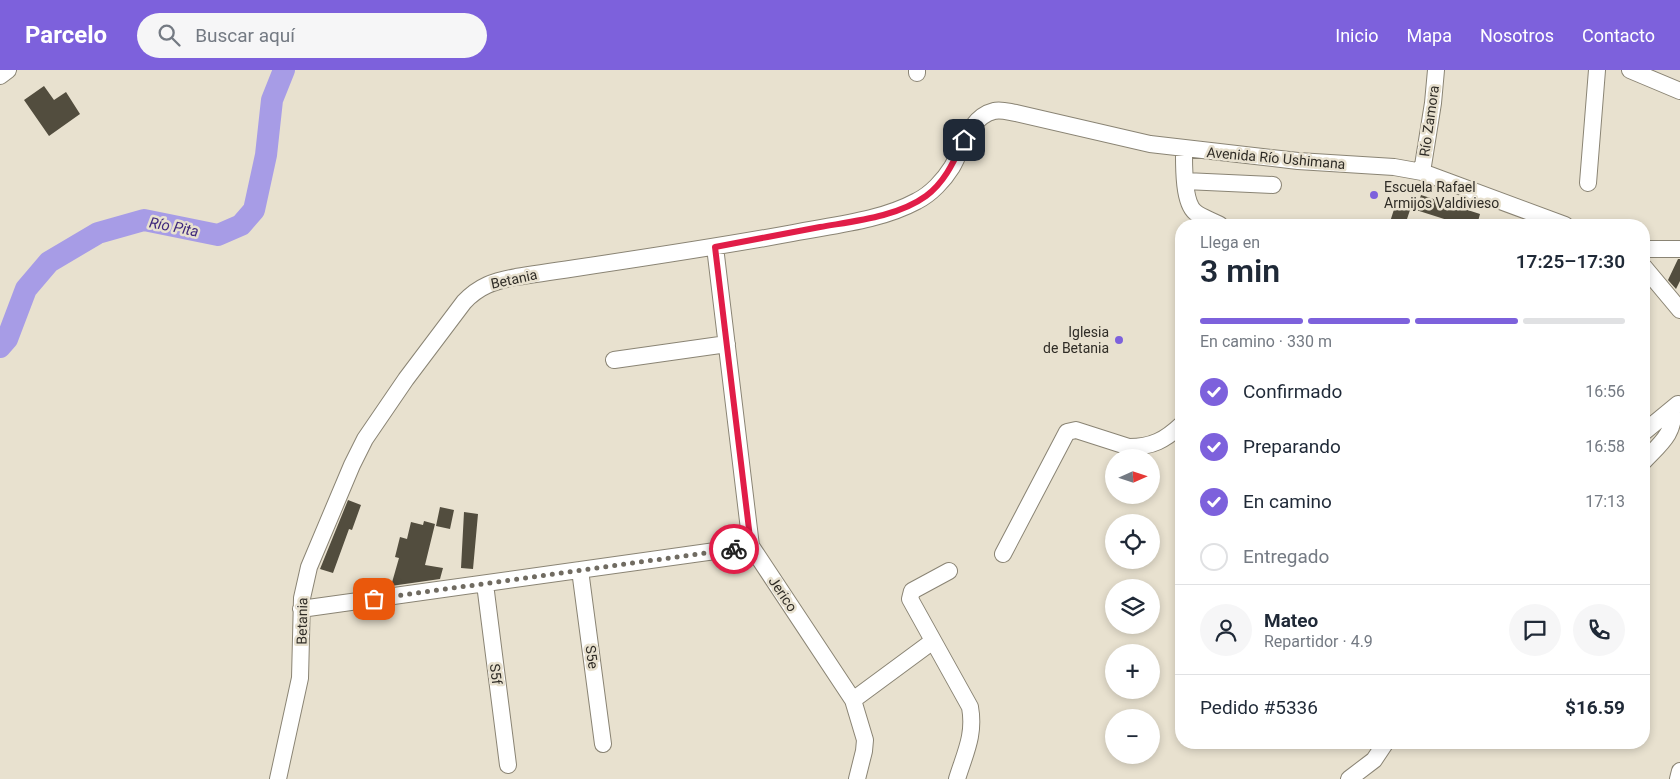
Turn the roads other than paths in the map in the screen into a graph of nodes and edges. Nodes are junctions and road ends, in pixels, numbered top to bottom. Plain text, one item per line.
1 (8, 70) edge
2 (1436, 70) edge
3 (1597, 70) edge
4 (1630, 70) edge
5 (0, 76) edge
6 (1680, 91) edge
7 (982, 116) joint
8 (1184, 149) junction
9 (1422, 172) junction
10 (1185, 181) junction
11 (1588, 183) dead end
12 (1273, 185) dead end
13 (1207, 219) edge
14 (1549, 219) edge
15 (715, 247) junction
16 (1650, 249) edge
17 (1680, 249) edge
18 (1650, 275) edge
19 (1680, 310) edge
20 (727, 344) junction
21 (614, 360) dead end
22 (1676, 406) edge
23 (1650, 427) edge
24 (1175, 430) edge
25 (1650, 455) edge
26 (751, 546) junction
27 (1003, 554) dead end
28 (580, 570) junction
29 (949, 571) dead end
30 (485, 584) junction
31 (301, 609) junction
32 (933, 641) junction
33 (853, 700) junction
34 (603, 744) dead end
35 (1381, 749) edge
36 (508, 765) dead end
37 (1680, 771) edge
38 (278, 779) edge
39 (857, 779) edge
40 (957, 779) edge
41 (1349, 779) edge
42 (1678, 779) edge

1 - 5 street
2 - 9 street, Río Zamora
3 - 11 street
4 - 6 street
7 - 8 street, Avenida Río Ushimana
7 - 15 street, Betania
8 - 9 street, Avenida Río Ushimana
8 - 10 street
9 - 14 street, Avenida Río Ushimana
10 - 12 street
10 - 13 street
15 - 20 street, Jerico
15 - 31 street, Betania
16 - 17 street
18 - 19 street
20 - 21 street
20 - 26 street, Jerico
22 - 23 street
22 - 25 street
24 - 27 street
26 - 28 street
26 - 33 street, Jerico
28 - 30 street
28 - 34 street, S5e
29 - 32 street
30 - 31 street
30 - 36 street, S5f
31 - 38 street, Betania
32 - 33 street
32 - 40 street
33 - 39 street, Jerico
35 - 41 street
37 - 42 street

